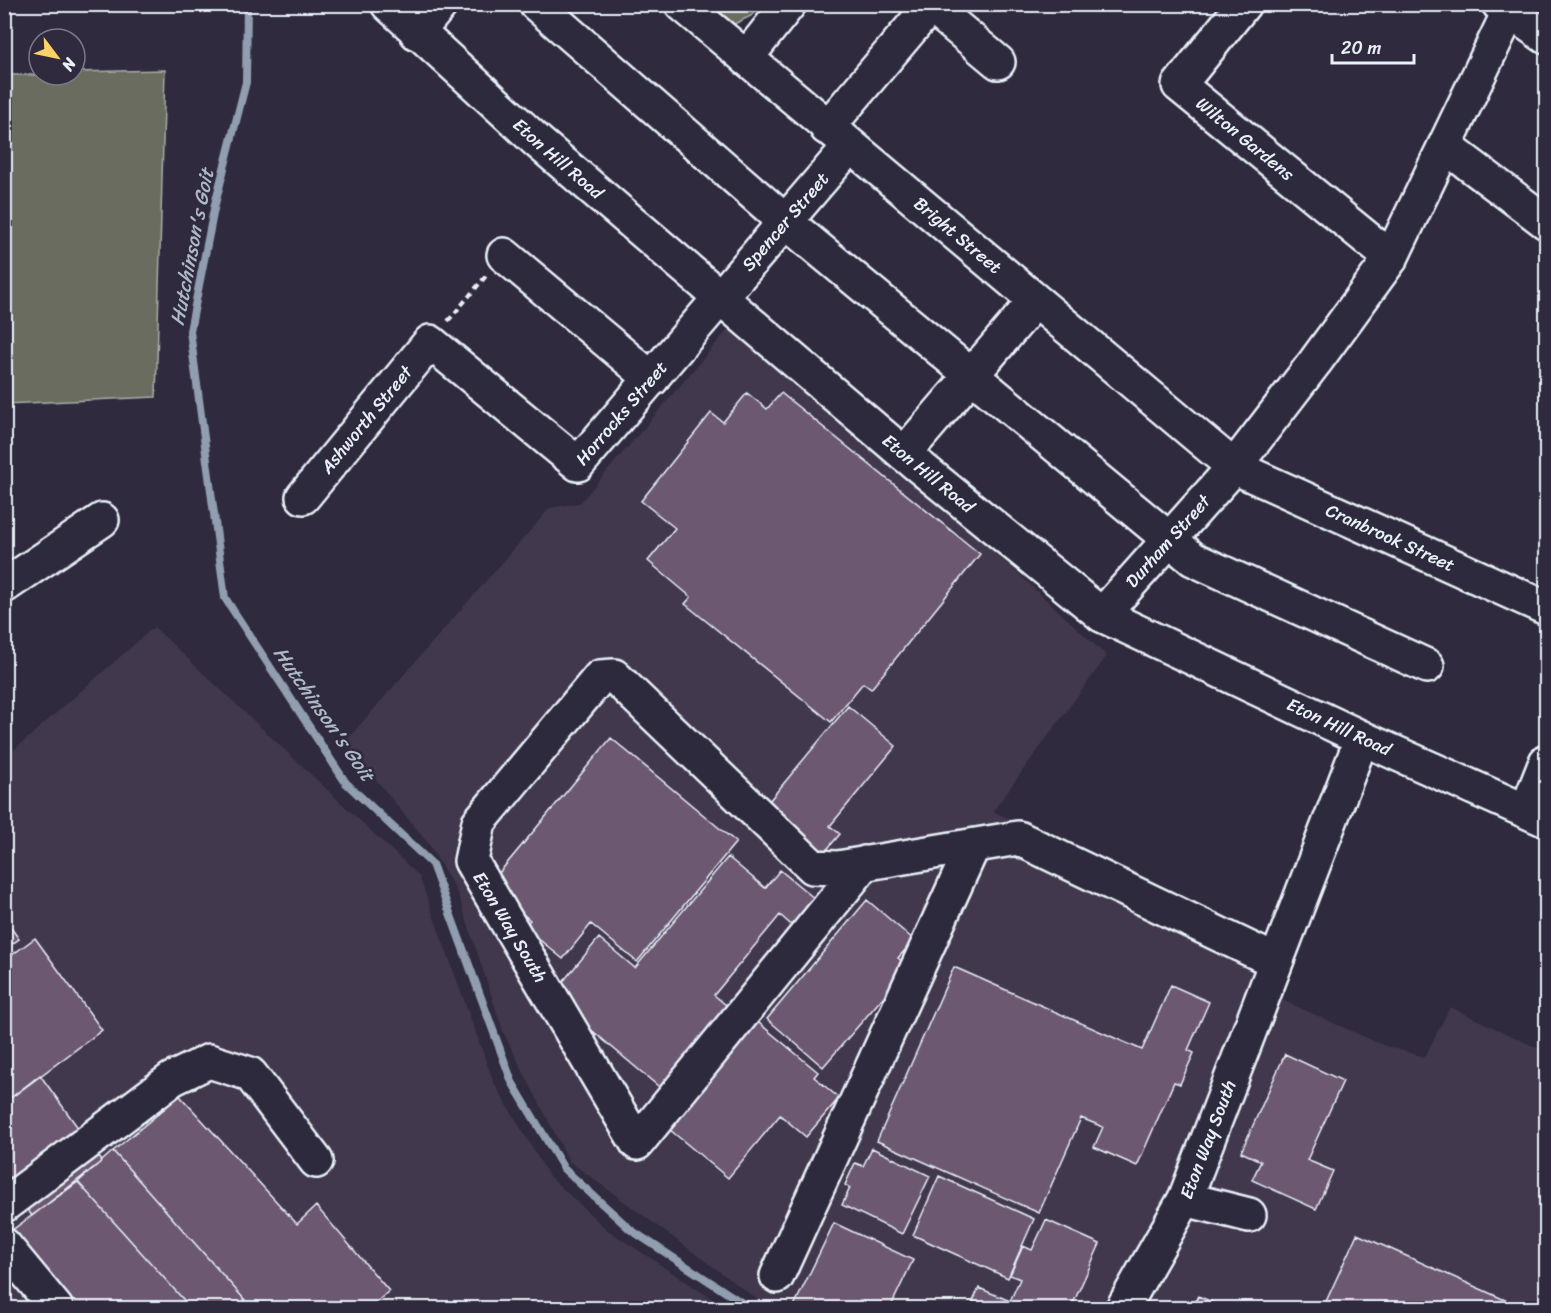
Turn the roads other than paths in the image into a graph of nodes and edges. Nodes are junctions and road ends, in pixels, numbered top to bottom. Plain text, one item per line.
1 (388, 4) edge
2 (441, 4) edge
3 (536, 4) edge
4 (682, 4) edge
5 (789, 4) edge
6 (1244, 4) edge
7 (932, 5) edge
8 (1504, 8) edge
9 (417, 33) junction
10 (1546, 37) edge
11 (746, 58) junction
12 (998, 62) dead end
13 (838, 138) junction
14 (1445, 146) junction
15 (786, 222) junction
16 (1546, 222) edge
17 (504, 255) road end
18 (1391, 258) junction
19 (721, 297) junction
20 (1035, 301) junction
21 (430, 342) joint
22 (971, 376) junction
23 (652, 379) junction
24 (904, 454) junction
25 (1234, 466) junction
26 (303, 497) dead end
27 (102, 520) dead end
28 (1169, 540) junction
29 (4, 586) edge
30 (1546, 608) edge
31 (1102, 615) junction
32 (1427, 666) dead end
33 (1362, 738) junction
34 (1546, 762) edge
35 (1537, 815) edge
36 (973, 846) junction
37 (866, 863) junction
38 (1275, 961) junction
39 (316, 1161) dead end
40 (1185, 1199) junction
41 (4, 1206) edge
42 (1249, 1215) dead end
43 (4, 1245) edge
44 (777, 1276) dead end
45 (56, 1308) edge
46 (1123, 1308) edge

1 - 9 street, Eton Hill Road
2 - 9 street
3 - 15 street
4 - 11 street, Bright Street
5 - 11 street
6 - 18 street, Wilton Gardens
7 - 12 street
7 - 13 street, Spencer Street
8 - 10 street
8 - 14 street
9 - 19 street, Eton Hill Road
11 - 13 street, Bright Street
13 - 15 street, Spencer Street
13 - 20 street, Bright Street
14 - 16 street
14 - 18 street
15 - 19 street, Spencer Street
15 - 22 street
17 - 23 street
18 - 25 street
19 - 23 street, Horrocks Street
19 - 24 street, Eton Hill Road
20 - 22 street
20 - 25 street, Bright Street
21 - 23 street, Horrocks Street
21 - 26 street, Ashworth Street
22 - 24 street
22 - 28 street
24 - 31 street, Eton Hill Road
25 - 28 street, Durham Street
25 - 30 street, Cranbrook Street
27 - 29 street
28 - 31 street, Durham Street
28 - 32 street
31 - 33 street, Eton Hill Road
33 - 35 street, Eton Hill Road
33 - 38 street, Eton Way South
34 - 35 street
36 - 37 street, Eton Way South
36 - 38 street, Eton Way South
36 - 44 street
37 - 37 street, Eton Way South
38 - 40 street, Eton Way South
39 - 41 street
40 - 42 street
40 - 46 street, Eton Way South
43 - 45 street

